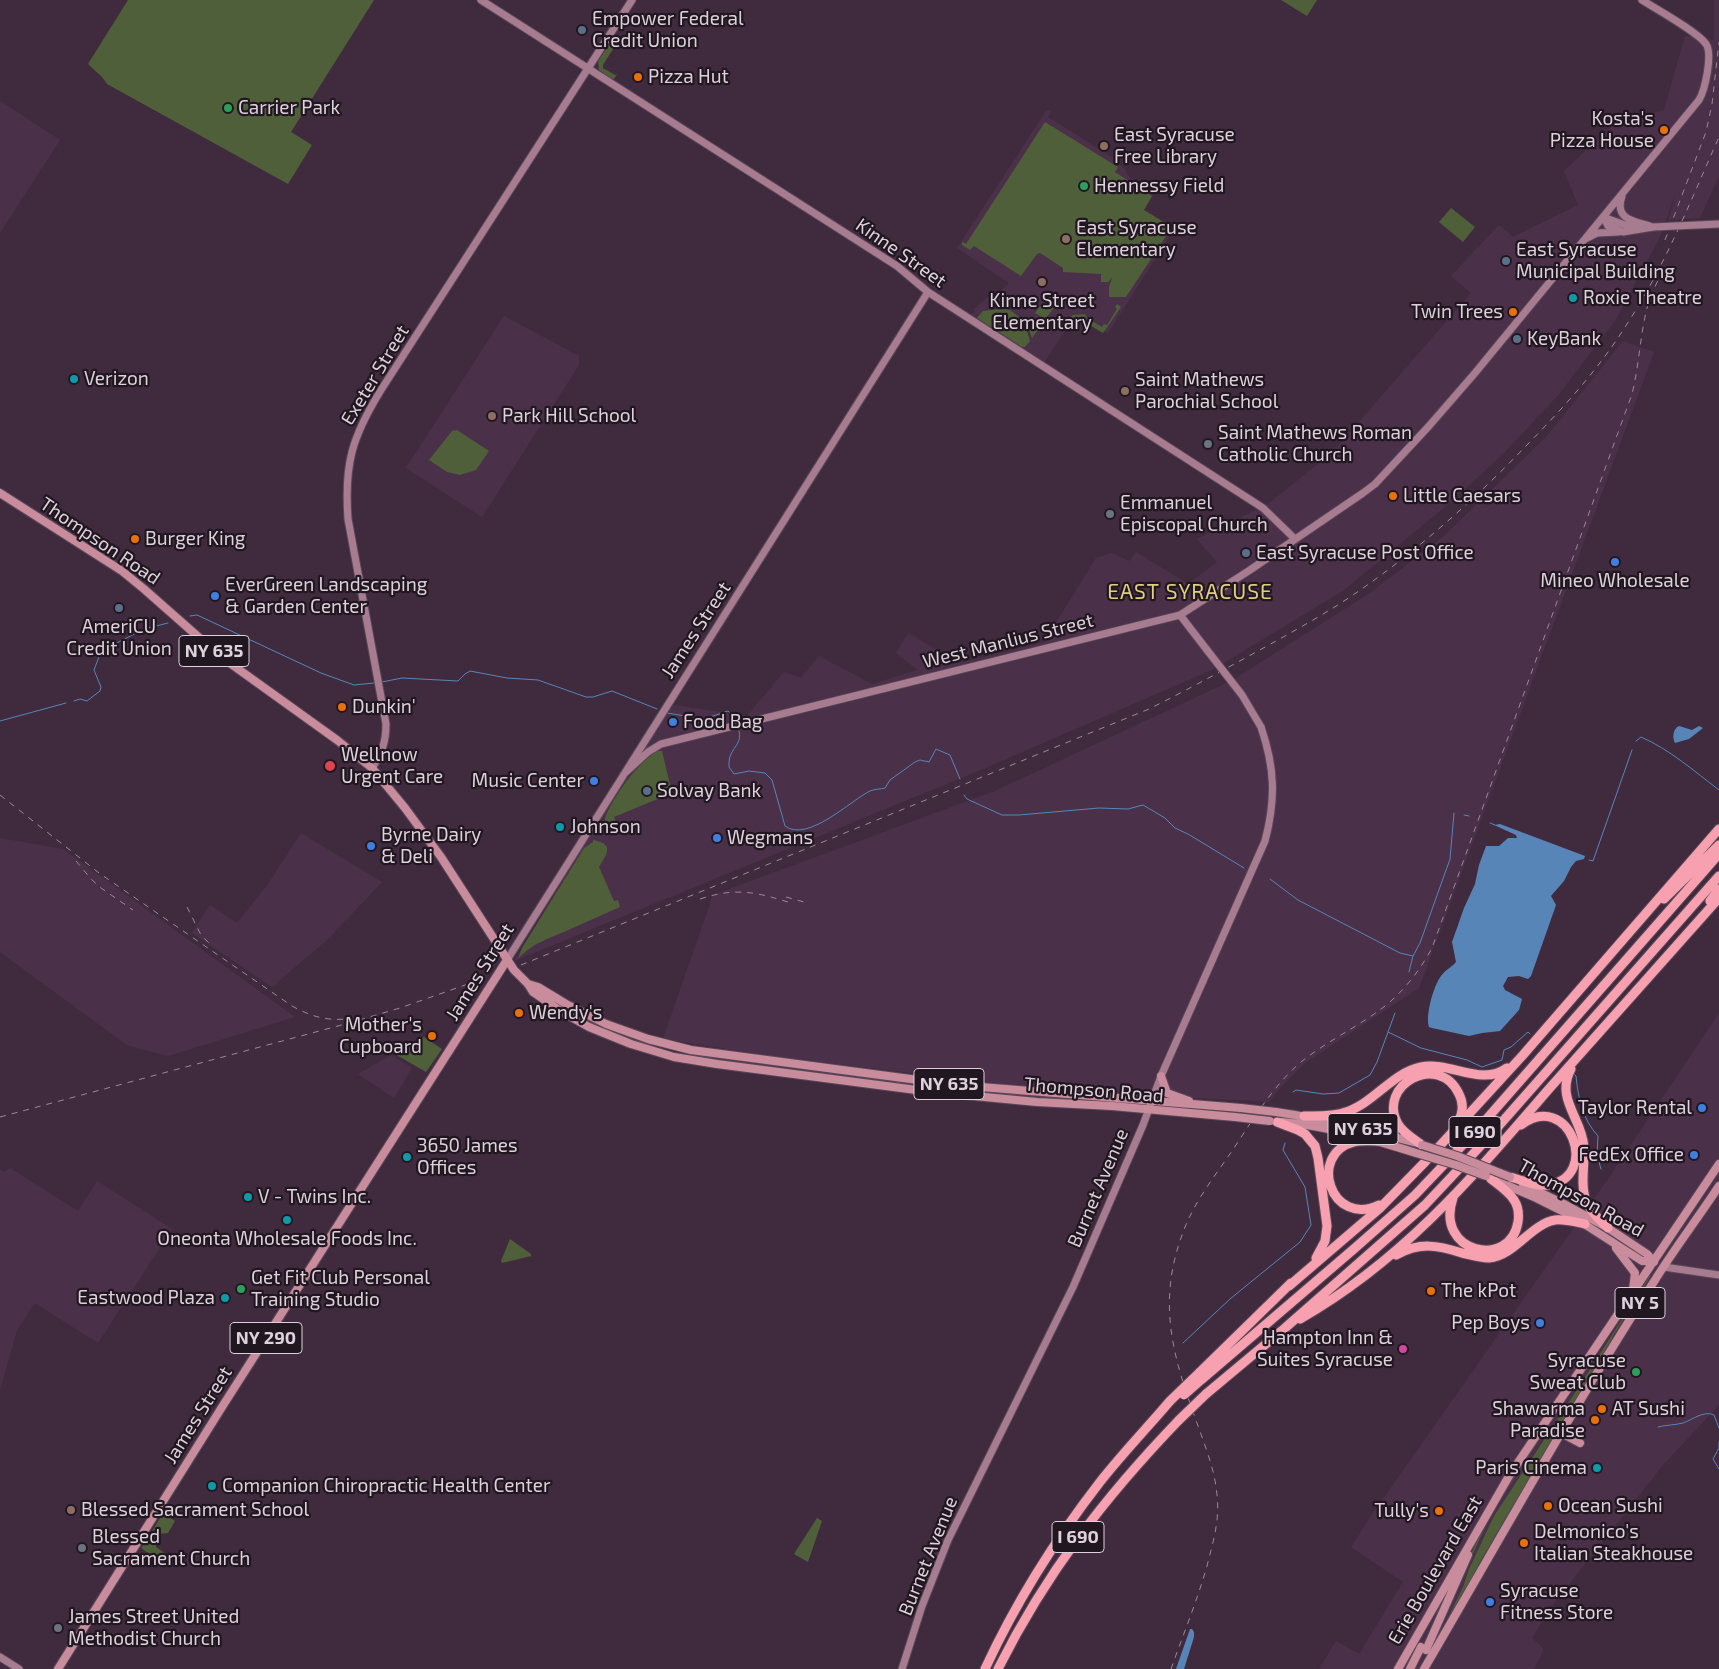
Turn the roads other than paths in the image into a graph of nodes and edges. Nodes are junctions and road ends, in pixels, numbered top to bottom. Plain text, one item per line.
1 (481, 0) edge
2 (632, 0) edge
3 (1642, 0) edge
4 (588, 68) junction
5 (1624, 192) junction
6 (1603, 217) junction
7 (1719, 224) edge
8 (1653, 226) junction
9 (1622, 232) junction
10 (1585, 240) junction
11 (928, 292) junction
12 (0, 493) edge
13 (1295, 540) junction
14 (1180, 615) junction
15 (644, 742) junction
16 (661, 744) junction
17 (372, 768) junction
18 (625, 773) junction
19 (1719, 829) edge
20 (1719, 844) edge
21 (1719, 854) edge
22 (1719, 876) edge
23 (1719, 889) edge
24 (1719, 898) edge
25 (1619, 943) junction
26 (1673, 949) junction
27 (507, 960) junction
28 (528, 984) junction
29 (1586, 1048) junction
30 (1523, 1055) junction
31 (1161, 1076) junction
32 (1151, 1101) junction
33 (1208, 1106) junction
34 (1148, 1110) junction
35 (1304, 1116) junction
36 (1274, 1118) junction
37 (1452, 1133) junction
38 (1506, 1139) junction
39 (1377, 1141) junction
40 (1422, 1144) junction
41 (1719, 1164) edge
42 (1510, 1177) junction
43 (1489, 1178) junction
44 (1719, 1186) edge
45 (1400, 1188) junction
46 (1454, 1196) junction
47 (1585, 1224) junction
48 (1608, 1228) junction
49 (1612, 1242) junction
50 (1385, 1261) junction
51 (1656, 1264) junction
52 (1719, 1275) edge
53 (1289, 1286) junction
54 (1633, 1292) junction
55 (1285, 1328) junction
56 (1200, 1376) junction
57 (1563, 1430) junction
58 (1580, 1443) dead end
59 (1483, 1521) junction
60 (0, 1657) edge
61 (19, 1669) edge
62 (58, 1669) edge
63 (902, 1669) edge
64 (985, 1669) edge
65 (998, 1669) edge
66 (1398, 1669) edge
67 (1410, 1669) edge
68 (1424, 1669) edge

1 - 4 street, Kinne Street
2 - 4 street, Exeter Street
3 - 5 street
4 - 11 street, Kinne Street
4 - 17 street, Exeter Street
5 - 6 street
5 - 8 street
6 - 8 street
6 - 9 street
6 - 10 street, NY 290
7 - 8 street, bridge
8 - 9 street
9 - 10 street
10 - 13 street, West Manlius Street / NY 290
11 - 13 street, Kinne Street
11 - 15 street, James Street
12 - 17 main road, Thompson Road / NY 635
13 - 14 street, West Manlius Street / NY 290
14 - 16 street, West Manlius Street / NY 290
14 - 31 street, Burnet Avenue, bridge
15 - 16 street, West Manlius Street
15 - 18 street, James Street
16 - 18 street, West Manlius Street / NY 290
17 - 27 main road, Thompson Road / NY 635
18 - 27 street, James Street / NY 290
19 - 25 highway
20 - 25 highway
21 - 56 highway, I 690
22 - 55 highway, I 690
23 - 26 highway
24 - 26 highway
25 - 30 highway
26 - 29 highway
27 - 28 main road, Thompson Road / NY 635
27 - 62 main road, James Street / NY 290
28 - 32 main road, Thompson Road / NY 635
28 - 34 main road, Thompson Road / NY 635
29 - 38 highway
29 - 48 highway
30 - 35 highway
30 - 37 highway
31 - 32 street, Burnet Avenue
31 - 33 main road
32 - 33 main road, Thompson Road / NY 635
32 - 34 street, Burnet Avenue
33 - 36 main road, Thompson Road / NY 635, bridge
34 - 36 main road, Thompson Road / NY 635, bridge
34 - 63 street, Burnet Avenue
35 - 36 main road, Thompson Road / NY 635
35 - 40 main road, Thompson Road / NY 635
36 - 39 main road, Thompson Road / NY 635
36 - 53 highway
37 - 40 highway
37 - 45 highway
38 - 42 highway
38 - 46 highway
39 - 43 main road, Thompson Road / NY 635, bridge
39 - 45 highway
40 - 42 main road, Thompson Road / NY 635, bridge
41 - 51 main road, Erie Boulevard East / NY 5
42 - 48 main road, Thompson Road / NY 635
43 - 46 highway
43 - 47 main road, Thompson Road / NY 635
44 - 51 main road, Erie Boulevard East / NY 5
45 - 53 highway
46 - 50 highway
47 - 49 main road, Thompson Road / NY 635
47 - 50 highway
48 - 51 main road, Thompson Road / NY 635
49 - 51 main road, Thompson Road / NY 635
49 - 54 main road
50 - 55 highway
51 - 52 street, Thompson Road
51 - 54 main road, Erie Boulevard East / NY 5
51 - 57 main road, Erie Boulevard East / NY 5
53 - 56 highway
54 - 59 main road, Erie Boulevard East / NY 5
55 - 65 highway, I 690, bridge
56 - 64 highway, I 690, bridge
57 - 58 main road
57 - 68 main road, Erie Boulevard East / NY 5
59 - 66 main road, Erie Boulevard East / NY 5
59 - 67 main road
60 - 61 street

